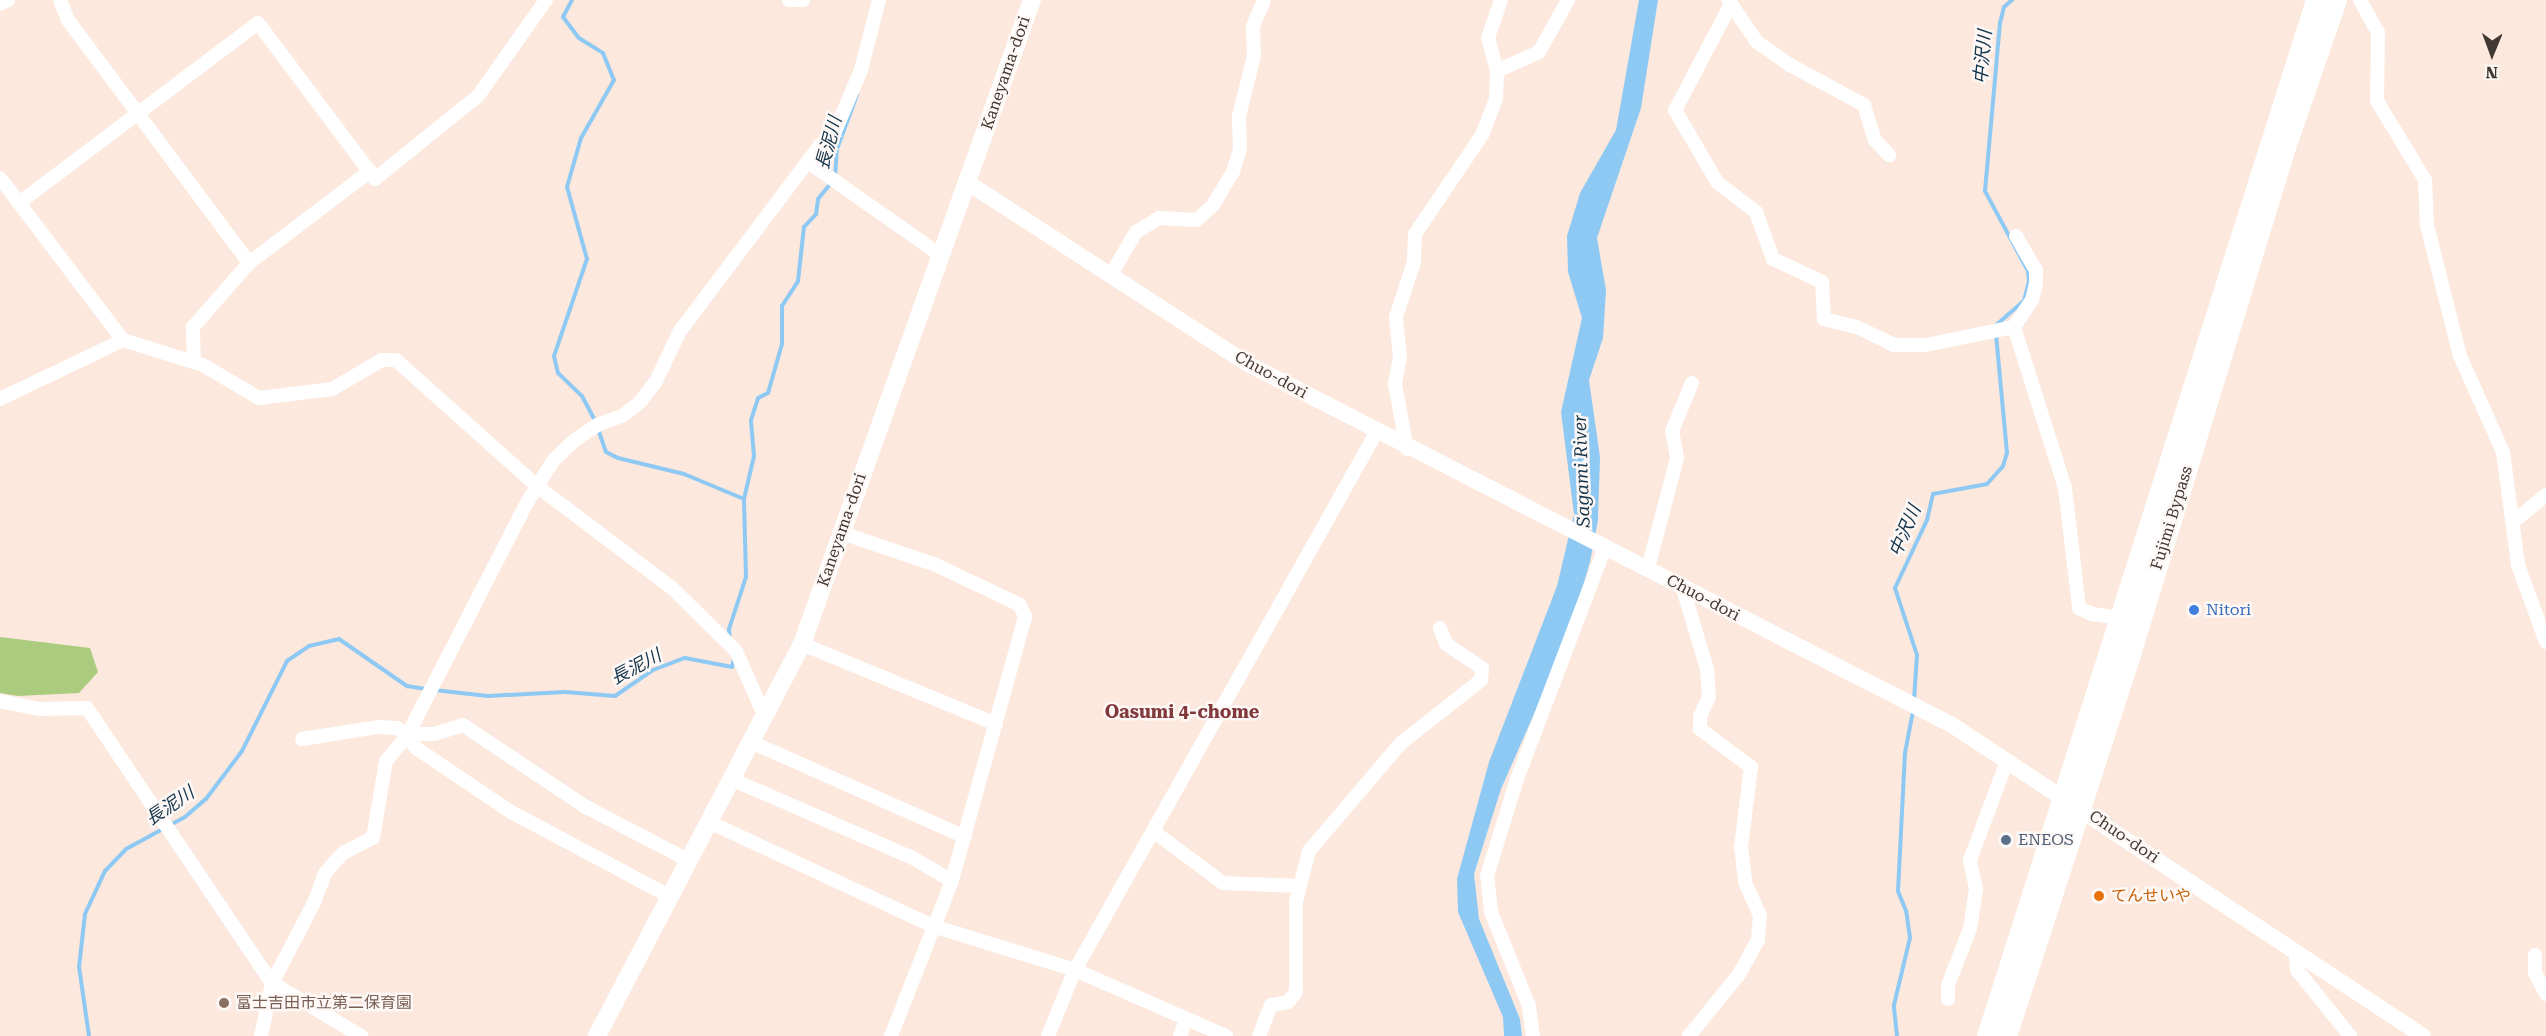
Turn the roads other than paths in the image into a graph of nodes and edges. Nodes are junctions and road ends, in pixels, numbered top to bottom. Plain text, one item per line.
1 (8, 0) edge
2 (60, 0) edge
3 (546, 0) edge
4 (789, 0) edge
5 (803, 0) edge
6 (879, 0) edge
7 (1032, 0) edge
8 (1264, 0) edge
9 (1501, 0) edge
10 (1568, 0) edge
11 (2316, 0) edge
12 (2336, 0) edge
13 (2360, 0) edge
14 (1729, 2) edge
15 (0, 4) edge
16 (1497, 71) junction
17 (138, 114) junction
18 (1889, 155) dead end
19 (808, 162) junction
20 (370, 171) junction
21 (0, 178) edge
22 (968, 183) junction
23 (19, 203) junction
24 (2016, 236) dead end
25 (939, 254) junction
26 (249, 263) junction
27 (1112, 273) junction
28 (2014, 327) junction
29 (123, 340) junction
30 (194, 361) junction
31 (1692, 383) dead end
32 (0, 399) edge
33 (1376, 433) junction
34 (1407, 448) junction
35 (537, 486) junction
36 (2546, 495) edge
37 (2513, 522) junction
38 (842, 533) junction
39 (1603, 546) junction
40 (1648, 568) junction
41 (1683, 589) junction
42 (2121, 618) junction
43 (1440, 628) dead end
44 (2546, 642) edge
45 (802, 644) junction
46 (0, 701) edge
47 (765, 717) junction
48 (996, 724) junction
49 (407, 735) junction
50 (302, 739) dead end
51 (751, 742) junction
52 (2007, 761) junction
53 (731, 779) junction
54 (2072, 803) junction
55 (708, 822) junction
56 (1153, 831) junction
57 (965, 837) junction
58 (688, 860) junction
59 (952, 881) junction
60 (1300, 886) junction
61 (669, 896) junction
62 (933, 926) junction
63 (2296, 952) junction
64 (2535, 955) dead end
65 (1075, 970) junction
66 (272, 983) junction
67 (2546, 994) edge
68 (1948, 999) dead end
69 (1186, 1020) junction
70 (261, 1036) edge
71 (361, 1036) edge
72 (597, 1036) edge
73 (891, 1036) edge
74 (1048, 1036) edge
75 (1180, 1036) edge
76 (1226, 1036) edge
77 (1259, 1036) edge
78 (1533, 1036) edge
79 (1689, 1036) edge
80 (1987, 1036) edge
81 (2006, 1036) edge
82 (2350, 1036) edge
83 (2423, 1036) edge

1 - 15 street
2 - 17 street
3 - 20 street
4 - 5 street
6 - 19 street
7 - 22 main road, Kaneyama-dori
8 - 27 street
9 - 16 street
10 - 16 street
11 - 42 highway, Fujimi Bypass
12 - 54 highway, Fujimi Bypass
13 - 37 street
14 - 18 street
14 - 28 street
16 - 34 street
17 - 20 street
17 - 23 street
17 - 26 street
19 - 25 street
19 - 35 street
20 - 26 street
21 - 23 street
22 - 25 main road, Kaneyama-dori
22 - 27 street, Chuo-dori
23 - 29 street
24 - 28 street
25 - 38 main road, Kaneyama-dori
26 - 30 street
27 - 33 street, Chuo-dori
28 - 42 street
29 - 30 street
29 - 32 street
30 - 35 street
31 - 40 street
33 - 34 street, Chuo-dori
33 - 56 street
34 - 39 street, Chuo-dori
35 - 47 street
35 - 49 street
36 - 37 street
37 - 44 street
38 - 45 main road, Kaneyama-dori
38 - 48 street
39 - 40 street, Chuo-dori
39 - 78 street
40 - 41 street, Chuo-dori
41 - 52 street, Chuo-dori
41 - 79 street
42 - 54 highway, Fujimi Bypass
43 - 60 street
45 - 47 main road, Kaneyama-dori
45 - 48 street
46 - 66 street
47 - 51 main road, Kaneyama-dori
48 - 57 street
49 - 50 street
49 - 58 street
49 - 61 street
49 - 66 street
51 - 53 main road, Kaneyama-dori
51 - 57 street
52 - 54 street, Chuo-dori
52 - 68 street
53 - 55 main road, Kaneyama-dori
53 - 59 street
54 - 63 street, Chuo-dori
54 - 80 highway, Fujimi Bypass
54 - 81 highway, Fujimi Bypass
55 - 58 main road, Kaneyama-dori
55 - 62 street
56 - 60 street
56 - 65 street
57 - 59 street
58 - 61 main road, Kaneyama-dori
59 - 62 street
60 - 77 street
61 - 72 main road, Kaneyama-dori
62 - 65 street
62 - 73 street
63 - 82 street
63 - 83 street, Chuo-dori
64 - 67 street
65 - 69 street
65 - 74 street
66 - 70 street
66 - 71 street
69 - 75 street
69 - 76 street

